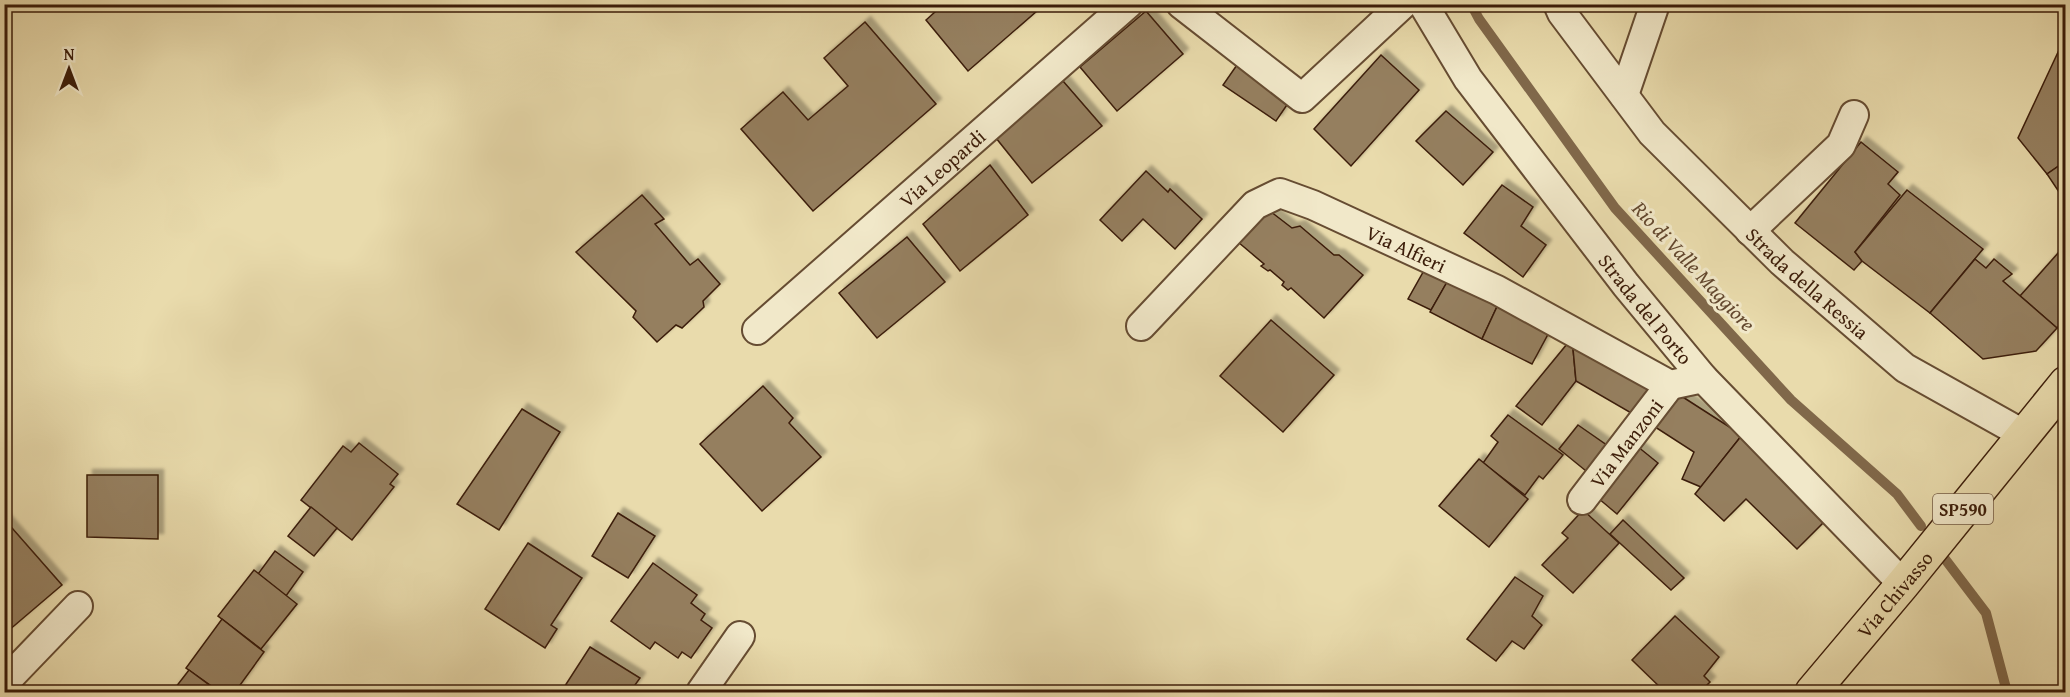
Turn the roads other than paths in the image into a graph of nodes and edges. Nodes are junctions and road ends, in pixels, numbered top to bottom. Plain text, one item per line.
1 (1128, 4) edge
2 (1181, 4) edge
3 (1403, 4) edge
4 (1423, 4) edge
5 (1558, 4) edge
6 (1655, 4) edge
7 (1624, 95) junction
8 (1854, 115) dead end
9 (1750, 231) junction
10 (1141, 326) dead end
11 (757, 330) dead end
12 (1703, 378) junction
13 (2066, 383) edge
14 (1670, 384) junction
15 (2023, 434) junction
16 (1582, 500) dead end
17 (1903, 585) junction
18 (78, 606) dead end
19 (740, 636) dead end
20 (4, 684) edge
21 (702, 693) edge
22 (1812, 693) edge

1 - 11 street, Via Leopardi
2 - 3 street
4 - 12 street, Strada del Porto
5 - 7 street, Strada della Ressia
6 - 7 street
7 - 9 street, Strada della Ressia
8 - 9 street
9 - 15 street, Strada della Ressia
10 - 14 street, Via Alfieri
12 - 14 street
12 - 17 street, Strada del Porto
13 - 15 main road, Via Chivasso / SP590
14 - 16 street, Via Manzoni
15 - 17 main road, Via Chivasso / SP590
17 - 22 main road, Via Chivasso / SP590
18 - 20 street
19 - 21 street

